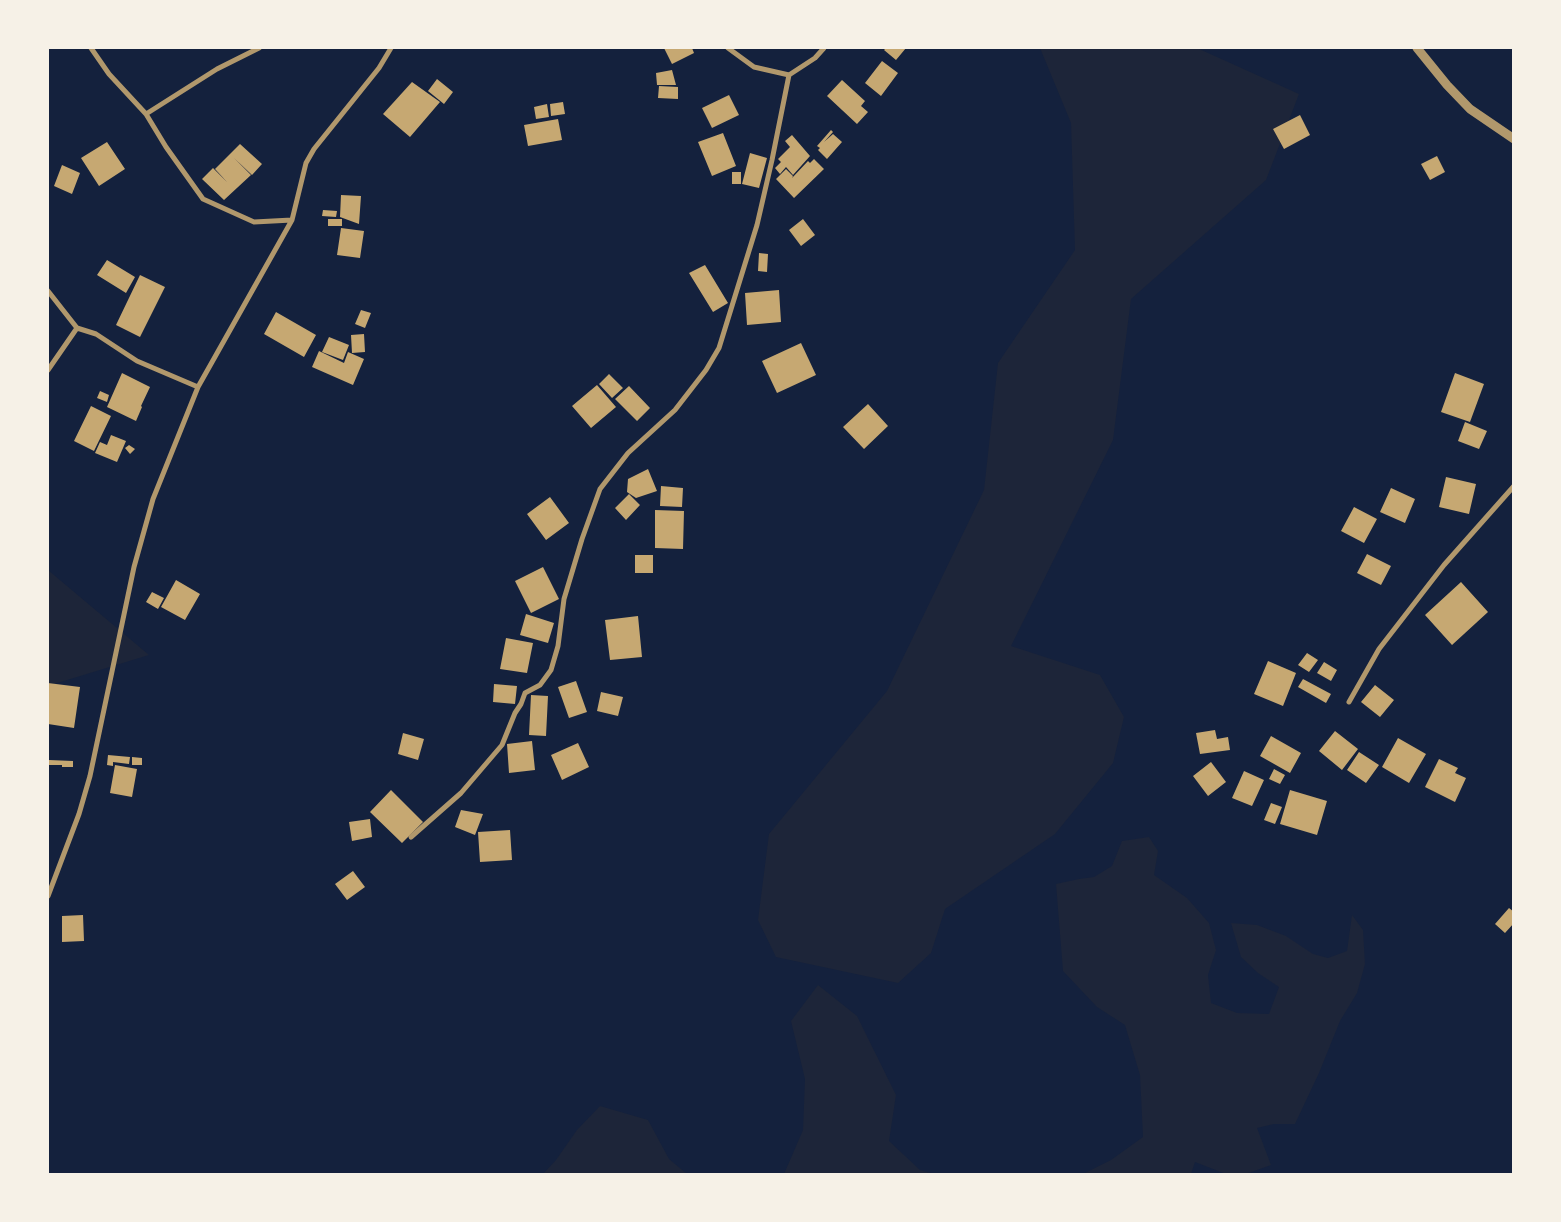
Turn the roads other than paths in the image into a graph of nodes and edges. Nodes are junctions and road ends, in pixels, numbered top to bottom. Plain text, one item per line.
1 (91, 48) edge
2 (258, 48) edge
3 (391, 48) edge
4 (728, 48) edge
5 (824, 48) edge
6 (1417, 48) edge
7 (789, 75) junction
8 (146, 114) junction
9 (1514, 139) edge
10 (292, 220) junction
11 (48, 290) edge
12 (77, 328) junction
13 (48, 370) edge
14 (198, 386) junction
15 (1514, 486) edge
16 (1349, 702) dead end
17 (411, 838) dead end
18 (48, 896) edge

1 - 8 street
2 - 8 street
3 - 10 street
4 - 7 street
5 - 7 street
6 - 9 street
7 - 17 street
8 - 10 street
10 - 14 street
11 - 12 street
12 - 13 street
12 - 14 street
14 - 18 street
15 - 16 street

